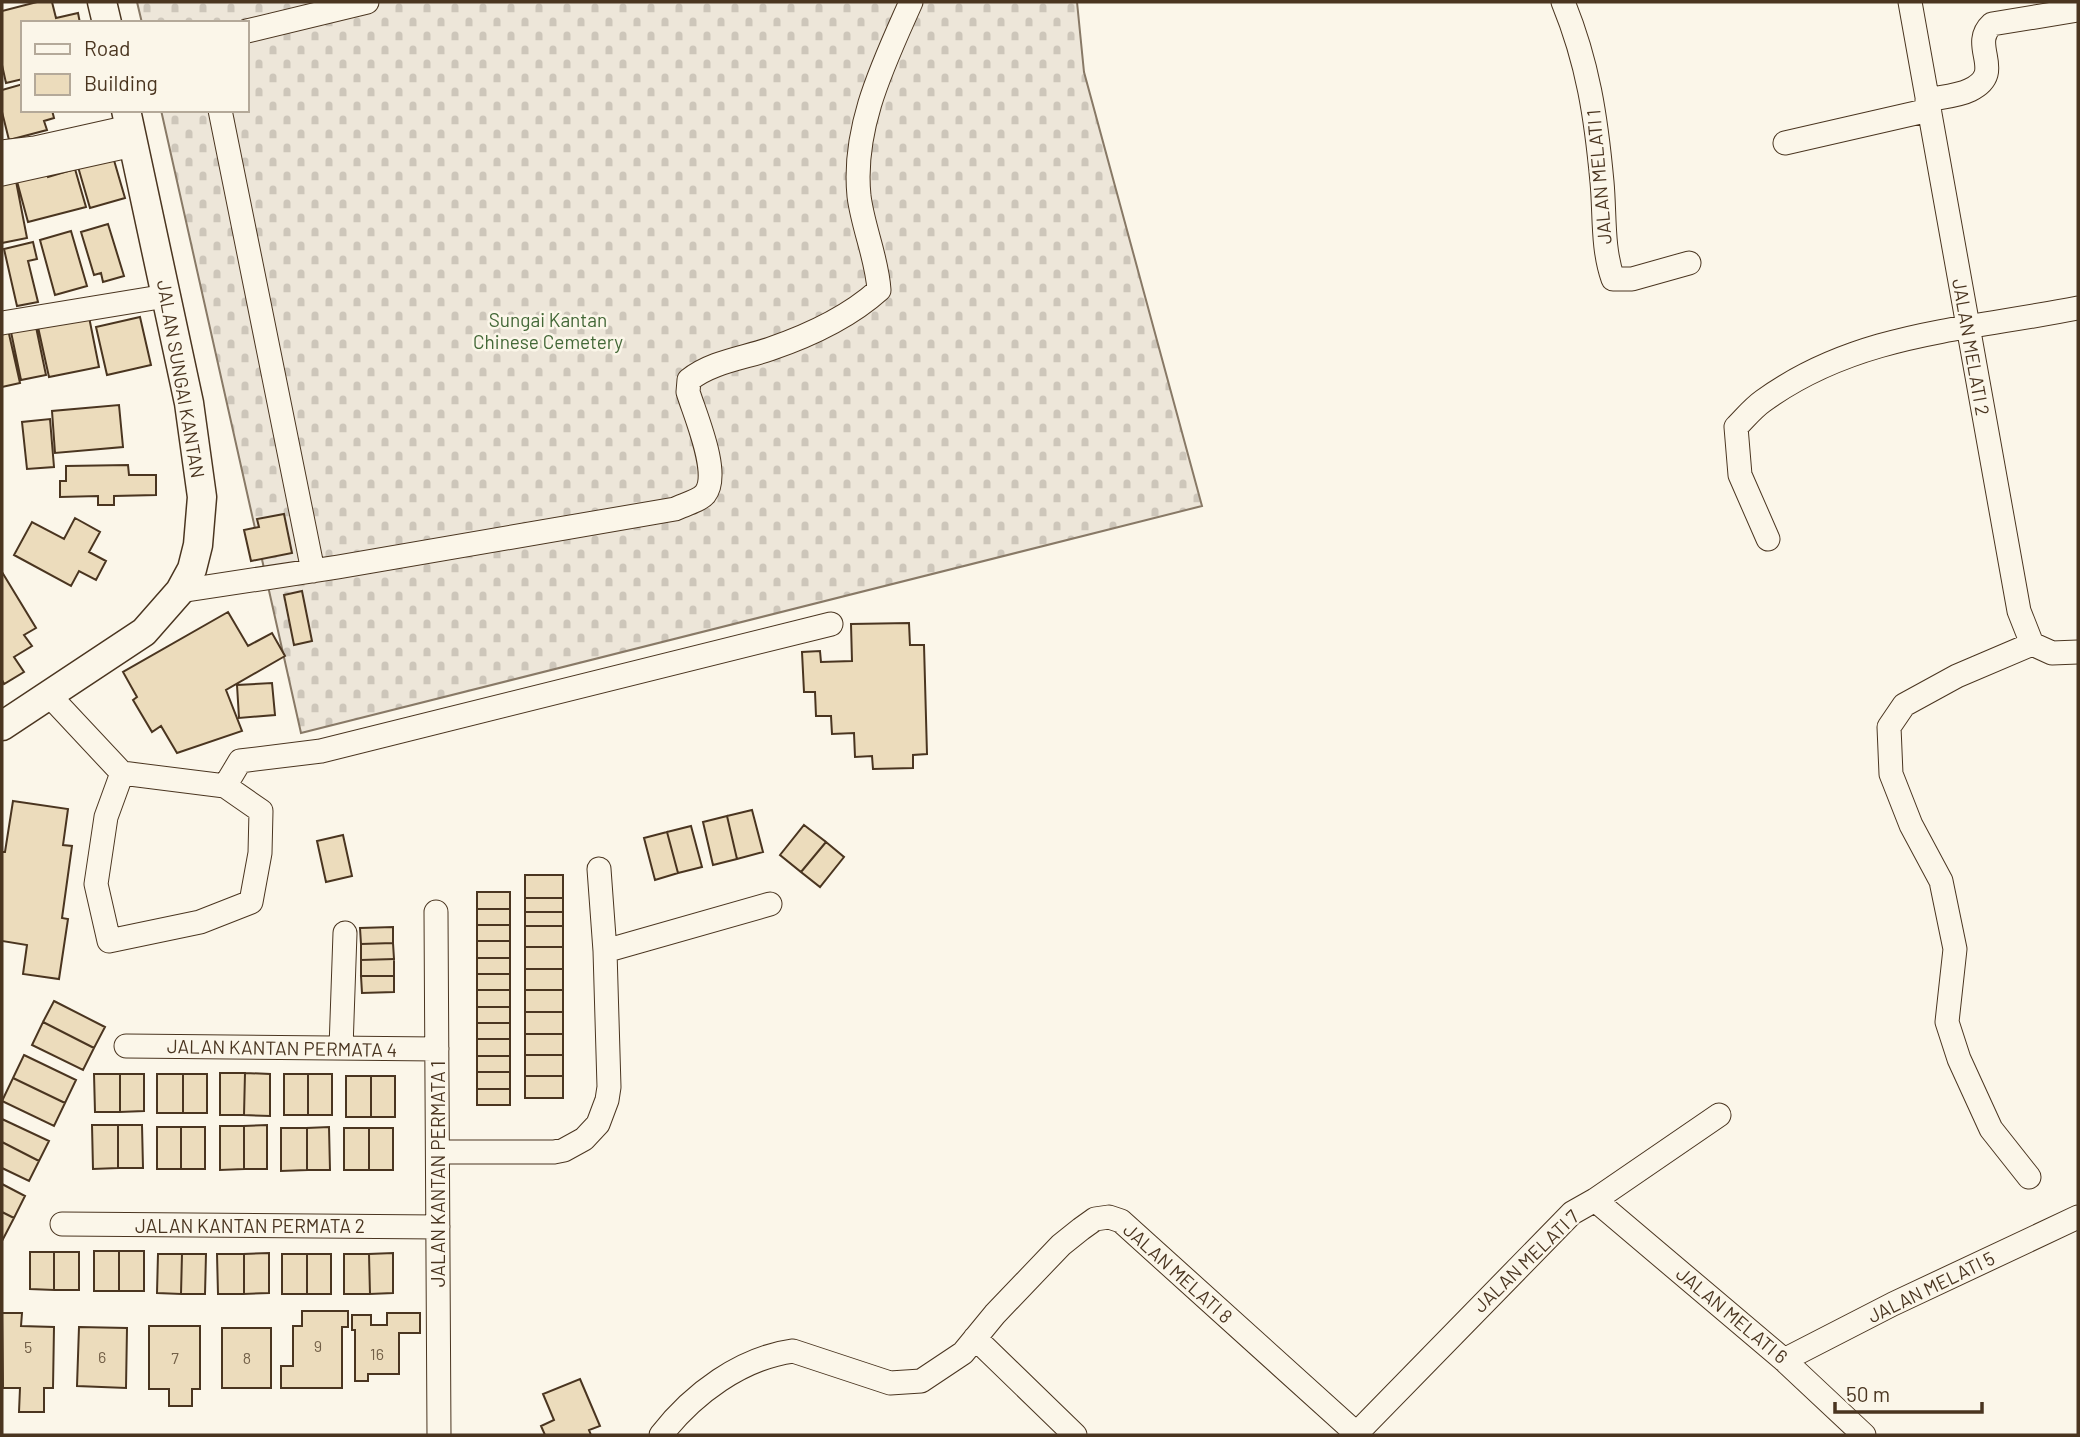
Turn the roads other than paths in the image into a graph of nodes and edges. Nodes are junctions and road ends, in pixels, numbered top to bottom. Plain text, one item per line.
1 (102, 2) edge
2 (367, 2) edge
3 (911, 2) edge
4 (1563, 2) edge
5 (1910, 2) edge
6 (2078, 10) edge
7 (107, 21) edge
8 (248, 31) edge
9 (1928, 105) junction
10 (220, 112) edge
11 (129, 127) edge
12 (1786, 143) dead end
13 (2, 152) edge
14 (2, 174) edge
15 (1689, 263) dead end
16 (166, 296) junction
17 (2078, 308) edge
18 (2, 323) edge
19 (1967, 327) junction
20 (1768, 539) dead end
21 (313, 571) junction
22 (180, 591) junction
23 (831, 624) dead end
24 (2032, 643) junction
25 (2078, 652) edge
26 (49, 695) junction
27 (5, 715) edge
28 (122, 773) junction
29 (225, 786) junction
30 (599, 869) dead end
31 (770, 904) dead end
32 (436, 912) dead end
33 (345, 933) dead end
34 (605, 951) junction
35 (126, 1046) dead end
36 (341, 1048) junction
37 (437, 1049) junction
38 (1719, 1115) dead end
39 (438, 1152) junction
40 (2029, 1177) dead end
41 (1595, 1200) junction
42 (2078, 1217) edge
43 (62, 1224) dead end
44 (438, 1227) junction
45 (975, 1338) junction
46 (1784, 1360) junction
47 (1346, 1431) edge
48 (439, 1435) edge
49 (661, 1435) edge
50 (1075, 1435) edge
51 (1864, 1435) edge

1 - 7 main road
2 - 8 street
3 - 21 street
4 - 15 street, JALAN MELATI 1
5 - 9 street, JALAN MELATI 2
6 - 9 street
9 - 12 street
9 - 19 street, JALAN MELATI 2
10 - 21 street
11 - 13 street
11 - 14 street
11 - 16 main road, JALAN SUNGAI KANTAN
16 - 18 street
16 - 22 main road, JALAN SUNGAI KANTAN
17 - 19 street
19 - 20 street
19 - 24 street, JALAN MELATI 2
21 - 22 street
22 - 26 main road, JALAN SUNGAI KANTAN
23 - 29 street
24 - 25 street
24 - 40 street
26 - 27 main road, JALAN SUNGAI KANTAN
26 - 28 street
28 - 29 street
28 - 29 street
30 - 34 street
31 - 34 street
32 - 37 street, JALAN KANTAN PERMATA 1
33 - 36 street
34 - 39 street
35 - 36 street, JALAN KANTAN PERMATA 4
36 - 37 street, JALAN KANTAN PERMATA 4
37 - 39 street, JALAN KANTAN PERMATA 1
38 - 41 street, JALAN MELATI 7
39 - 44 street, JALAN KANTAN PERMATA 1
41 - 46 street, JALAN MELATI 6
41 - 47 street, JALAN MELATI 7
42 - 46 street, JALAN MELATI 5
43 - 44 street, JALAN KANTAN PERMATA 2
44 - 48 street, JALAN KANTAN PERMATA 1
45 - 47 street, JALAN MELATI 8
45 - 49 street, JALAN MELATI 8
45 - 50 street
46 - 51 street, JALAN MELATI 6

